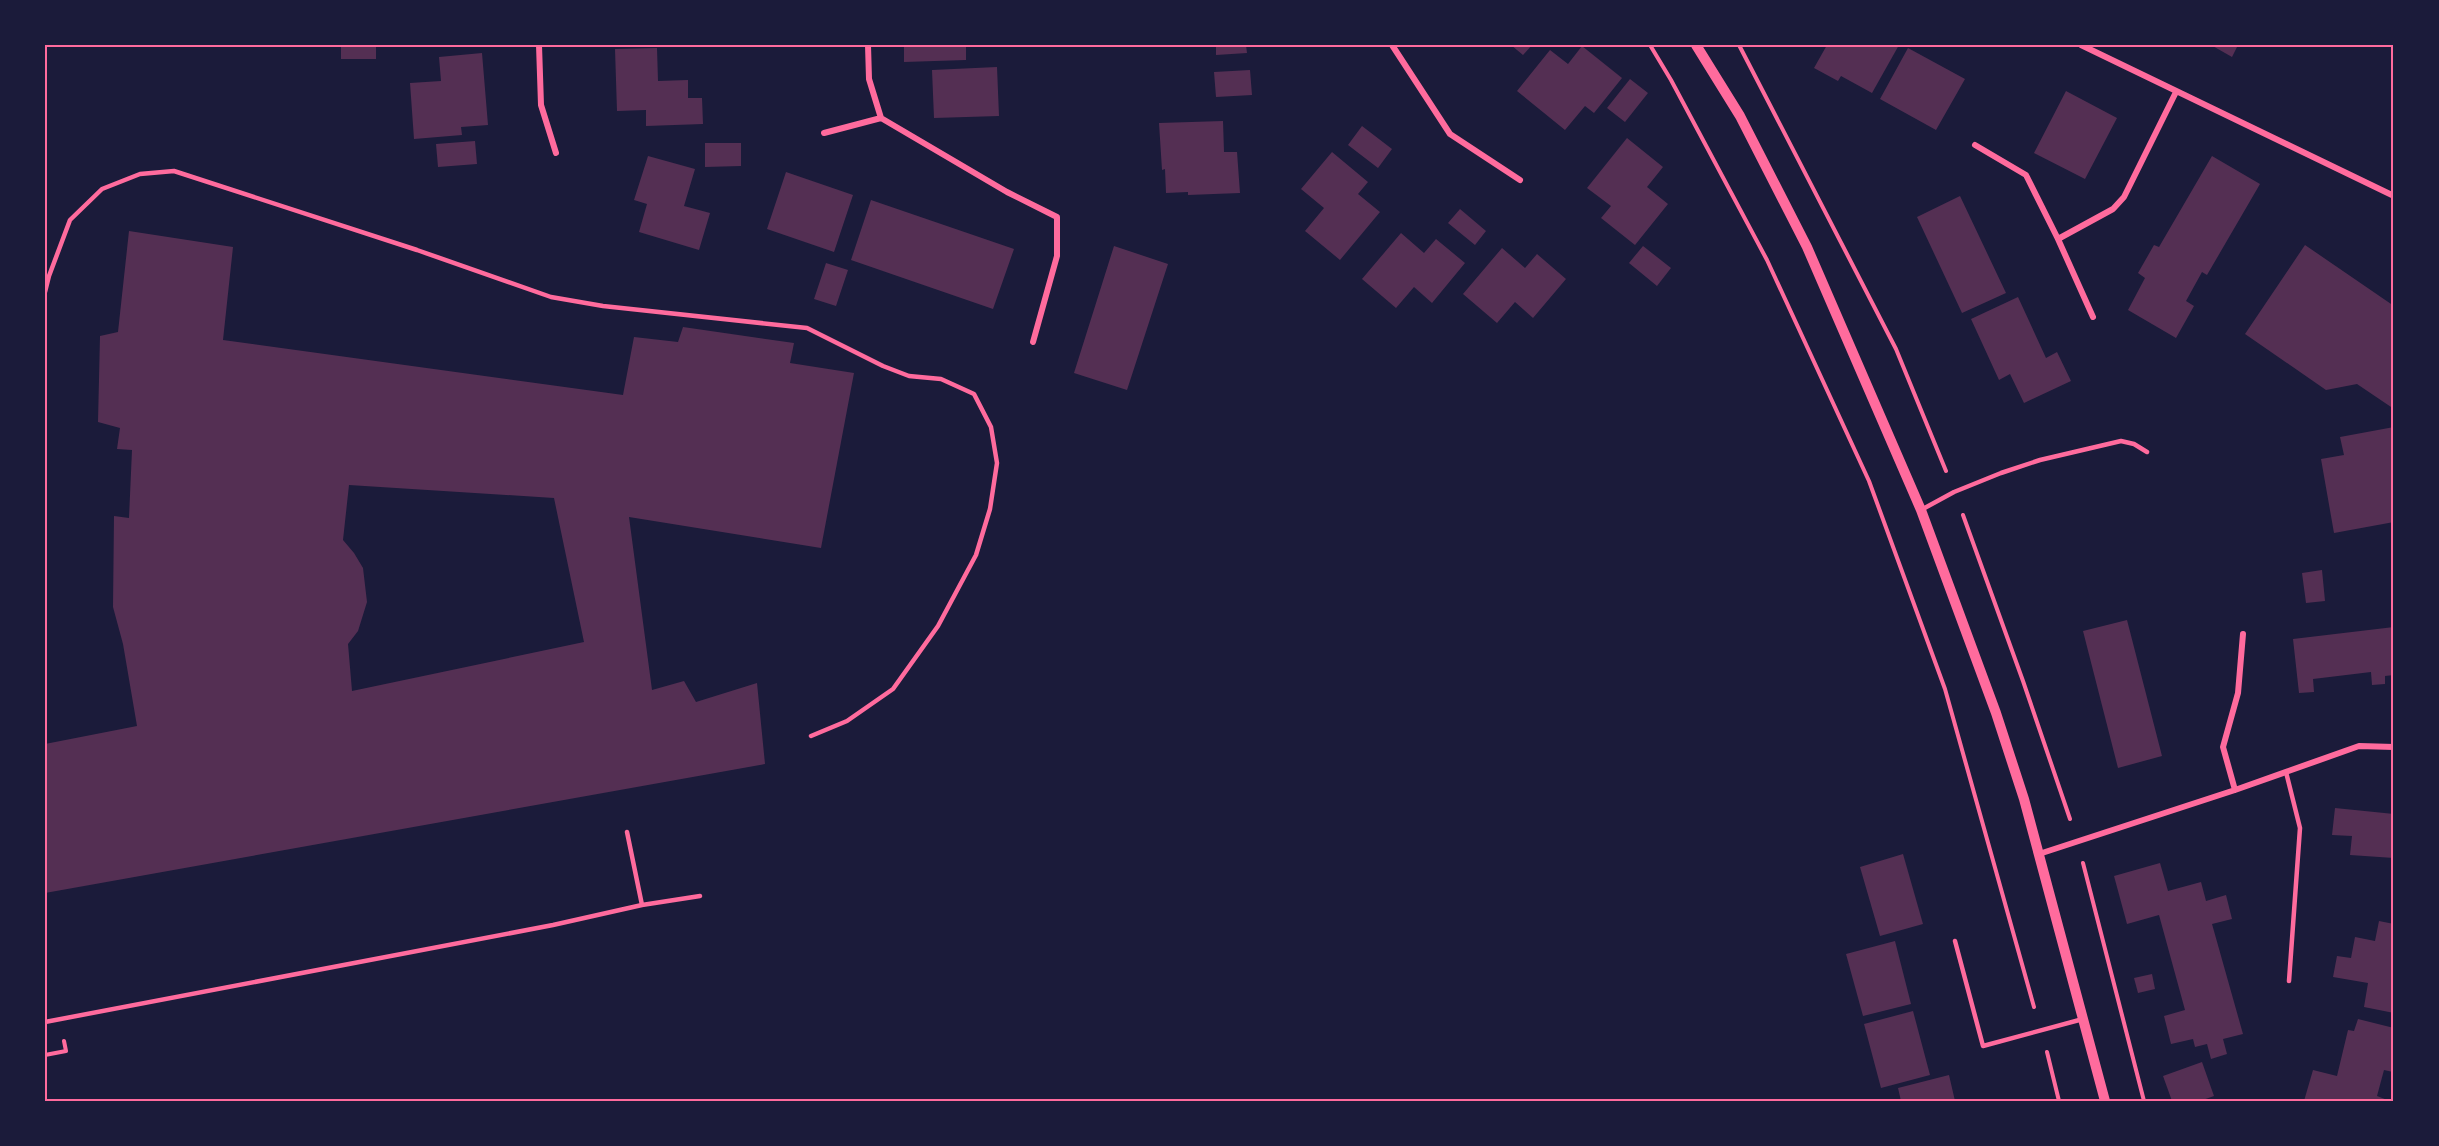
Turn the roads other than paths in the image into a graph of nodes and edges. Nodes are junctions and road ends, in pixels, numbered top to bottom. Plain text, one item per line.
1 (539, 45) edge
2 (868, 45) edge
3 (1392, 45) edge
4 (1696, 45) edge
5 (2081, 45) edge
6 (2176, 92) junction
7 (881, 118) junction
8 (824, 134) dead end
9 (1975, 145) dead end
10 (556, 153) dead end
11 (1520, 180) dead end
12 (2394, 196) edge
13 (2058, 239) junction
14 (45, 292) edge
15 (2093, 317) dead end
16 (1034, 342) dead end
17 (2147, 452) dead end
18 (1921, 510) junction
19 (2243, 634) dead end
20 (811, 736) dead end
21 (2394, 747) edge
22 (2286, 772) junction
23 (2235, 790) junction
24 (627, 832) dead end
25 (2038, 854) junction
26 (700, 896) dead end
27 (642, 905) junction
28 (1955, 941) dead end
29 (2289, 981) dead end
30 (2083, 1018) junction
31 (45, 1023) edge
32 (2105, 1101) edge

1 - 10 street
2 - 7 street
3 - 11 street
4 - 18 street
5 - 6 street
6 - 12 street
6 - 13 street
7 - 8 street
7 - 16 street
9 - 13 street
13 - 15 street
14 - 20 lane
17 - 18 lane
18 - 25 street
19 - 23 street
21 - 22 street
22 - 23 street
22 - 29 lane
23 - 25 street
24 - 27 lane
25 - 30 street
26 - 27 lane
27 - 31 lane
28 - 30 lane
30 - 32 street

